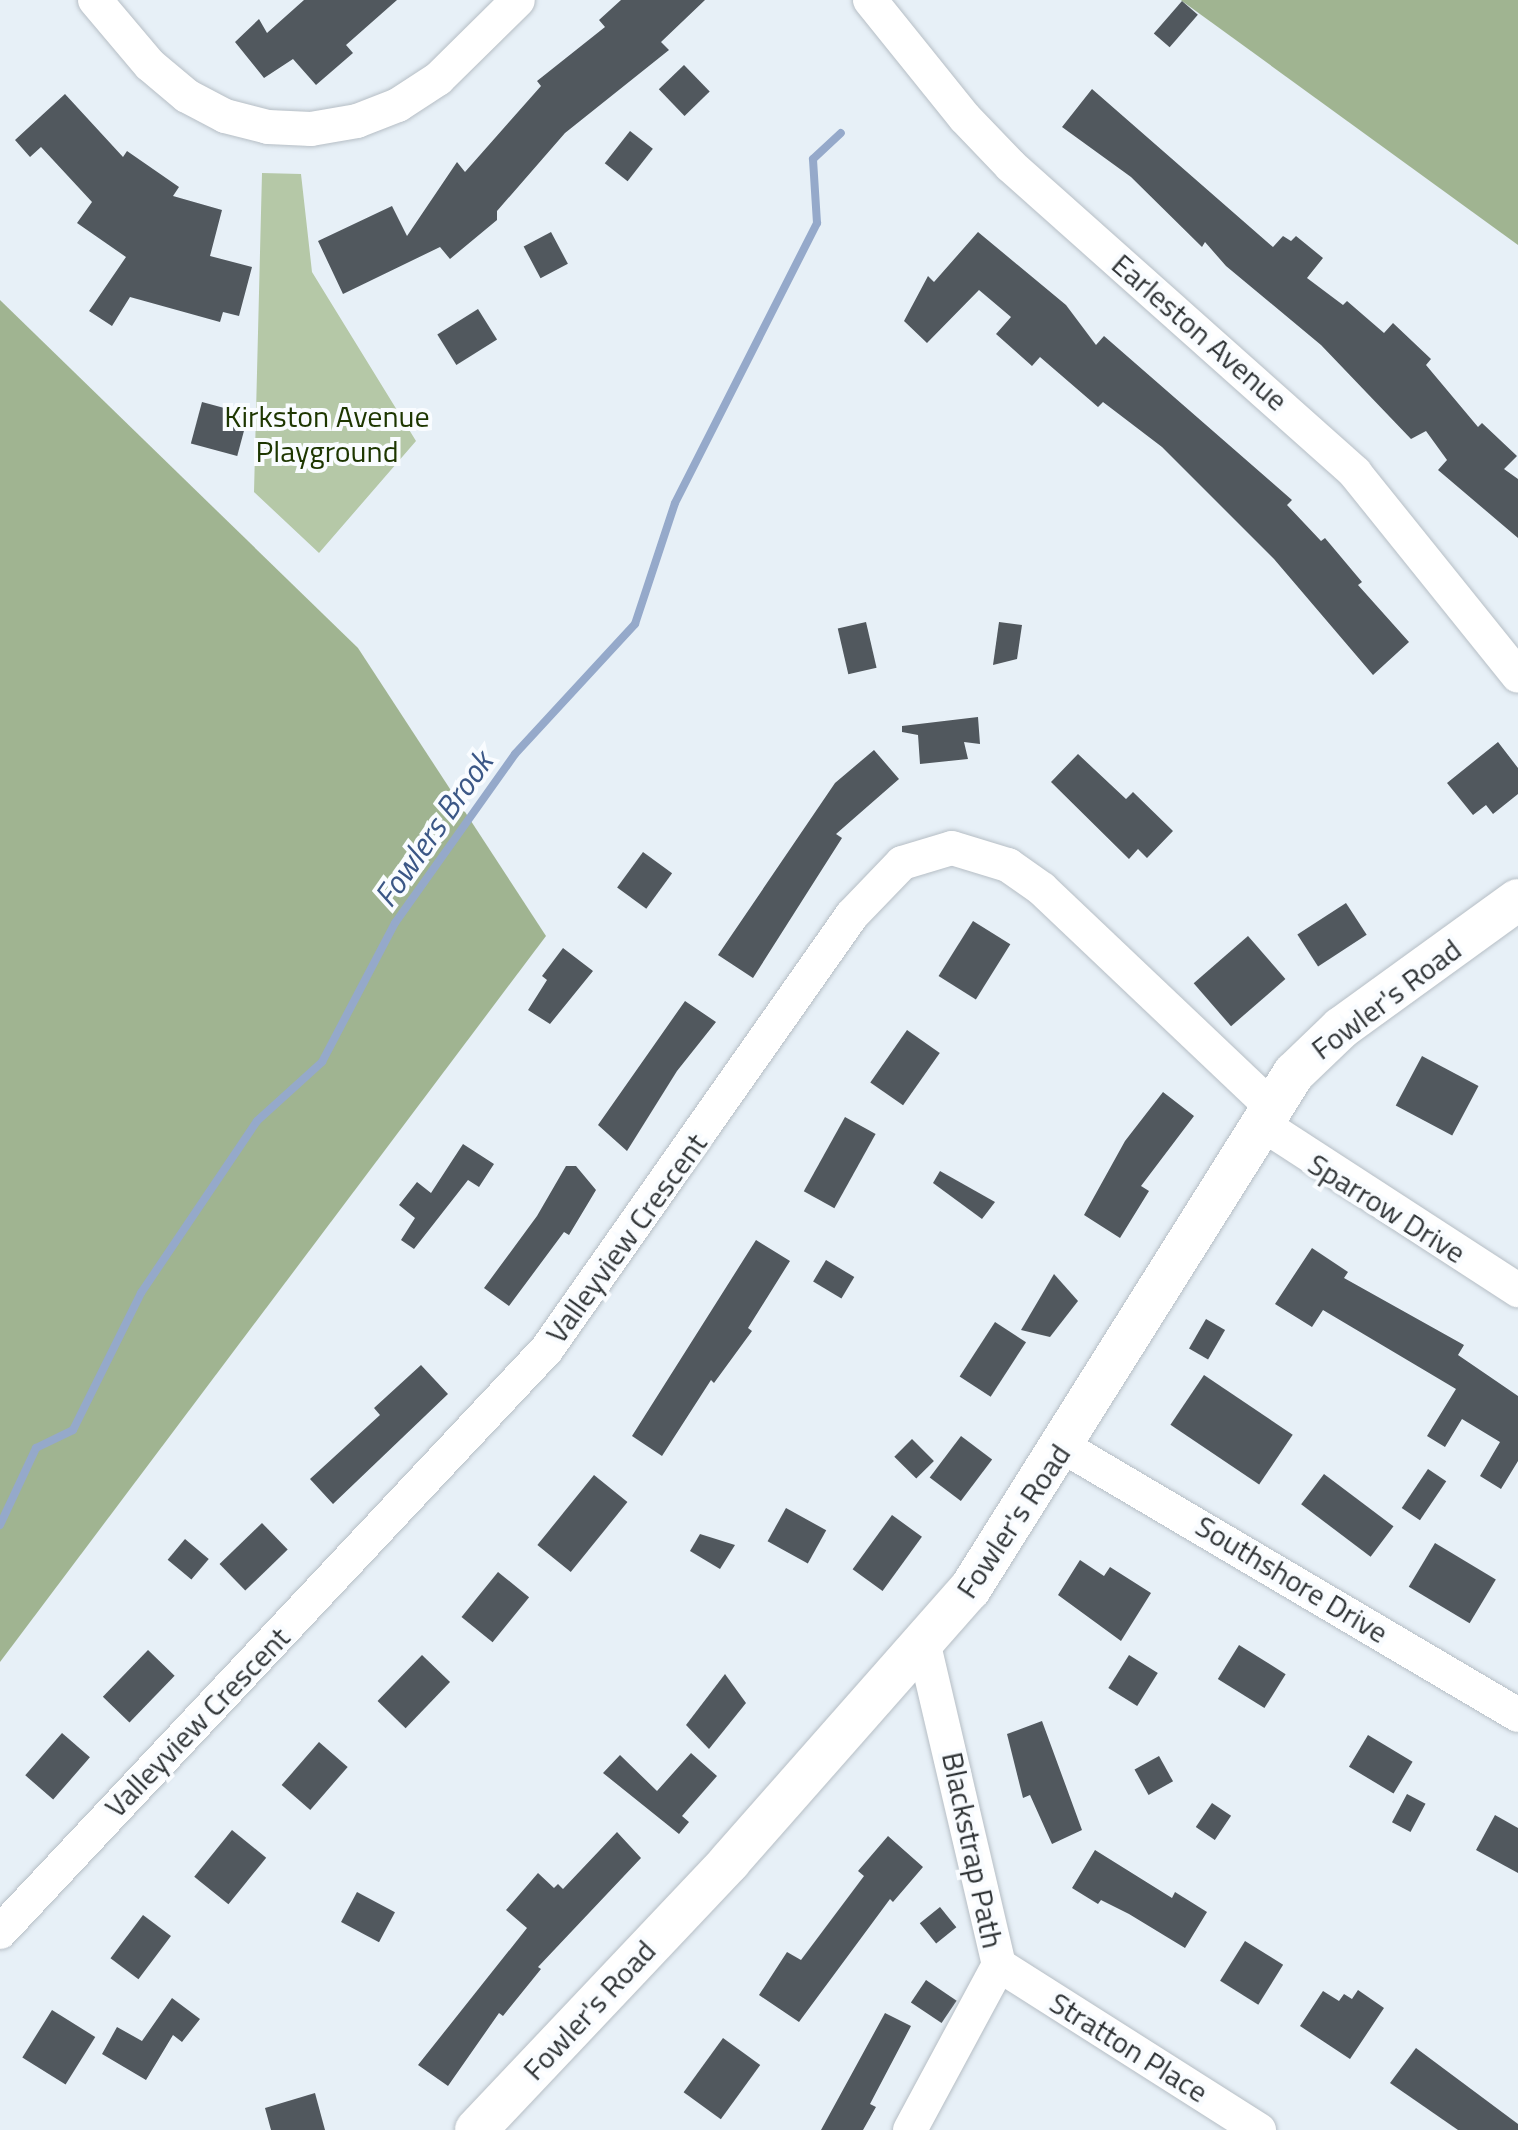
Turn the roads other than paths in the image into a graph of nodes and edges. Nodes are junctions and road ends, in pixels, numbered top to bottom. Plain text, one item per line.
1 (95, 0) edge
2 (518, 0) edge
3 (870, 0) edge
4 (1518, 676) edge
5 (1518, 900) edge
6 (1265, 1114) junction
7 (1518, 1290) edge
8 (1064, 1447) junction
9 (924, 1646) junction
10 (1518, 1715) edge
11 (0, 1932) edge
12 (999, 1965) junction
13 (476, 2130) edge
14 (910, 2130) edge
15 (1259, 2130) edge

1 - 2 street
3 - 4 street, Earleston Avenue
5 - 6 street, Fowler's Road
6 - 7 street, Sparrow Drive
6 - 8 street, Fowler's Road
6 - 11 street, Valleyview Crescent
8 - 9 street, Fowler's Road
8 - 10 street, Southshore Drive
9 - 12 street, Blackstrap Path
9 - 13 street, Fowler's Road
12 - 14 street, Blackstrap Path
12 - 15 street, Stratton Place

